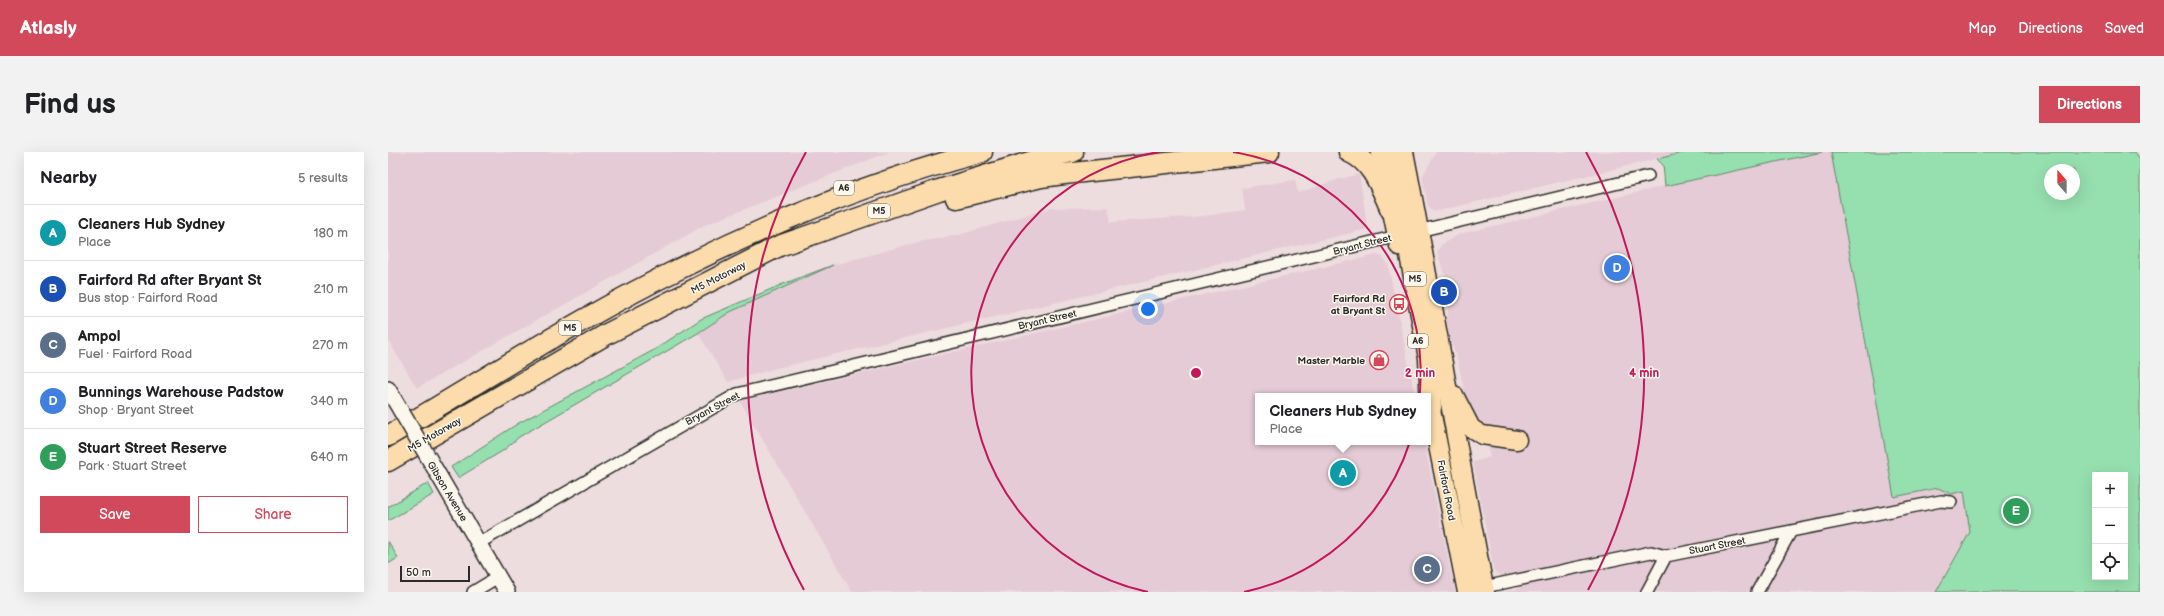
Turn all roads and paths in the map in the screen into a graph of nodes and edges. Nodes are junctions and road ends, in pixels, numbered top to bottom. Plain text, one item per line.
1 (933, 152) edge
2 (982, 152) edge
3 (1073, 152) edge
4 (1269, 152) edge
5 (1349, 152) edge
6 (1380, 152) edge
7 (1401, 152) edge
8 (1648, 176) dead end
9 (1391, 210) junction
10 (758, 232) junction
11 (1408, 233) junction
12 (716, 277) junction
13 (1444, 381) junction
14 (388, 389) edge
15 (1430, 393) edge
16 (1431, 408) edge
17 (388, 436) edge
18 (1517, 440) dead end
19 (388, 461) edge
20 (1951, 502) dead end
21 (1791, 530) junction
22 (479, 544) junction
23 (1666, 556) junction
24 (498, 577) junction
25 (1479, 590) edge
26 (472, 592) edge
27 (507, 592) edge
28 (1647, 592) edge
29 (1757, 592) edge

1 - 10 highway, A6
2 - 10 highway, M5
3 - 12 highway, M5 Motorway / M5
4 - 12 highway, M5
5 - 9 highway
6 - 9 highway, Fairford Road / A6
7 - 11 highway, M5
8 - 11 street, Bryant Street
9 - 11 highway, Fairford Road / A6
10 - 17 highway, M5
11 - 13 highway, Fairford Road / A6
11 - 15 highway, M5
11 - 22 street, Bryant Street
12 - 19 highway, M5 Motorway / M5
13 - 18 highway
13 - 25 highway, Fairford Road / A6
14 - 22 main road, Gibson Avenue, bridge
16 - 25 highway, Fairford Road
20 - 21 street, Stuart Street
21 - 23 street, Stuart Street
21 - 29 street
22 - 24 main road, Gibson Avenue
23 - 25 street, Stuart Street
23 - 28 street
24 - 26 street
24 - 27 main road, Gibson Avenue

